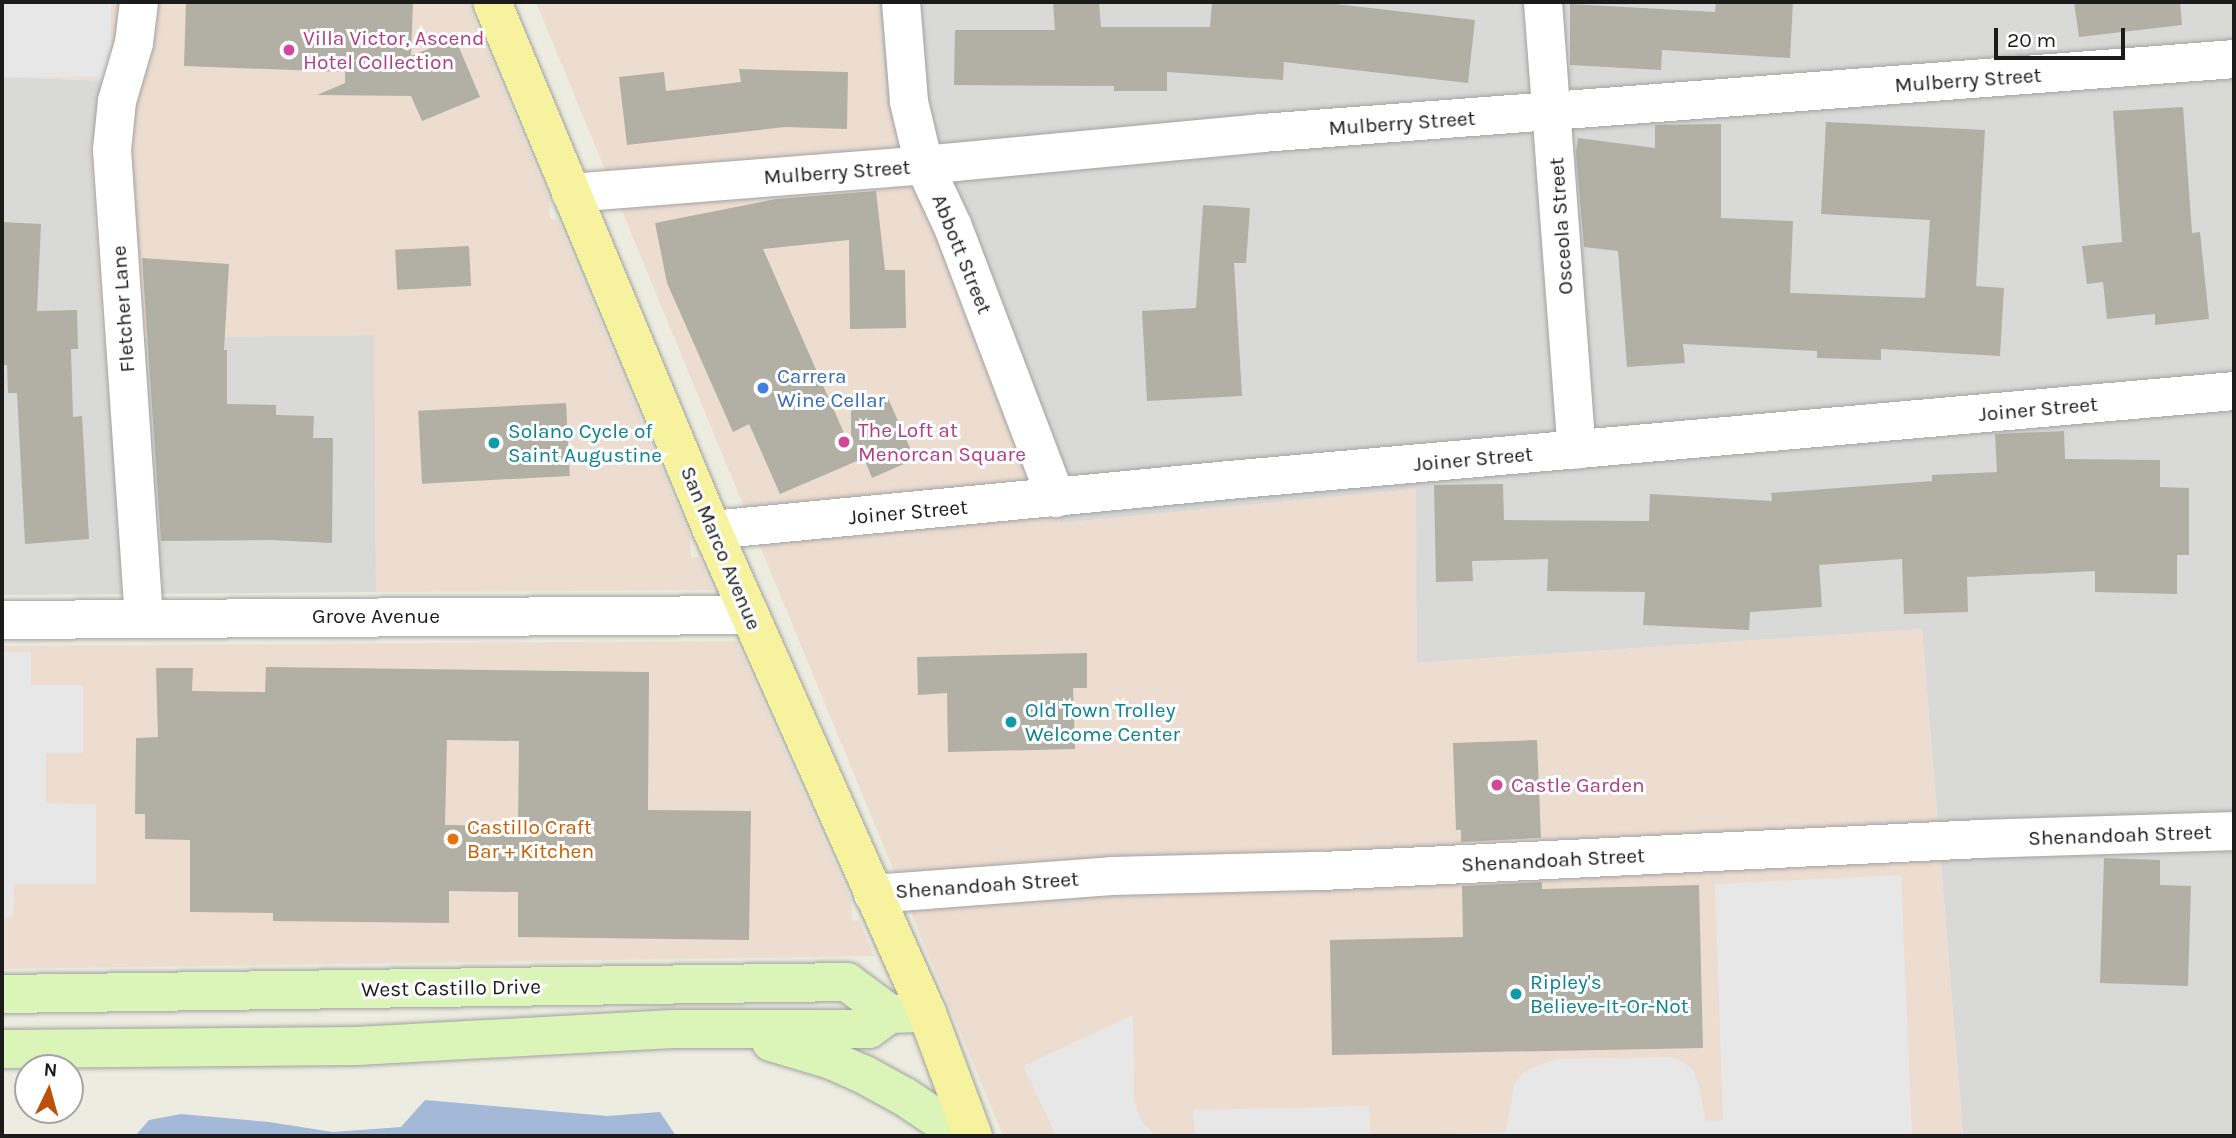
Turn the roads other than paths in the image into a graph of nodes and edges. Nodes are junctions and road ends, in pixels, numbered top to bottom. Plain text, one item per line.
1 (139, 2) edge
2 (492, 2) edge
3 (901, 2) edge
4 (1543, 2) edge
5 (2234, 59) edge
6 (1553, 112) junction
7 (924, 165) junction
8 (571, 193) junction
9 (2234, 391) edge
10 (1577, 450) junction
11 (1056, 498) junction
12 (712, 530) junction
13 (750, 615) junction
14 (144, 618) junction
15 (2, 620) edge
16 (2234, 831) edge
17 (873, 894) junction
18 (2, 994) edge
19 (927, 1013) junction
20 (890, 1014) junction
21 (729, 1030) junction
22 (2, 1049) edge
23 (963, 1136) edge
24 (973, 1136) edge

1 - 14 street, Fletcher Lane
2 - 8 main road, San Marco Avenue
3 - 7 street, Abbott Street
4 - 6 street, Osceola Street
5 - 6 street, Mulberry Street
6 - 7 street, Mulberry Street
6 - 10 street, Osceola Street
7 - 8 street, Mulberry Street
7 - 11 street, Abbott Street
8 - 12 main road, San Marco Avenue
9 - 10 street, Joiner Street
10 - 11 street, Joiner Street
11 - 12 street, Joiner Street
12 - 13 main road, San Marco Avenue
13 - 14 street, Grove Avenue
13 - 17 main road, San Marco Avenue
14 - 15 street, Grove Avenue
16 - 17 street, Shenandoah Street
17 - 19 main road, San Marco Avenue
18 - 20 main road, West Castillo Drive
19 - 20 main road
19 - 24 main road, San Marco Avenue
20 - 21 main road
21 - 22 main road
21 - 23 main road

